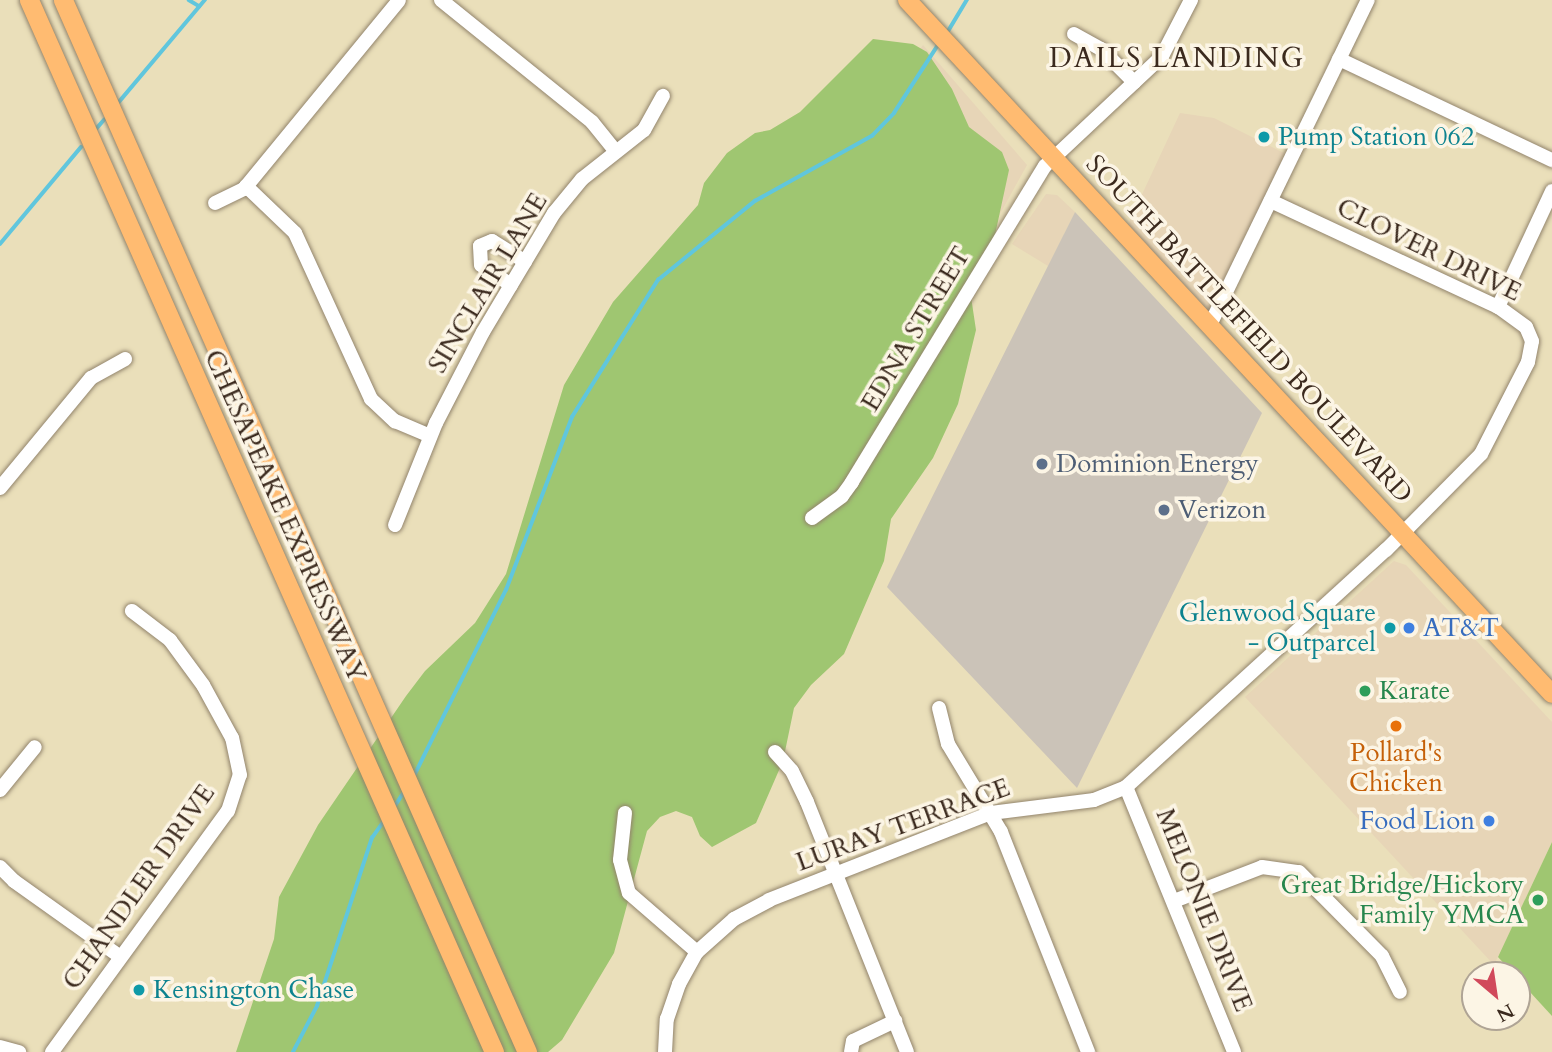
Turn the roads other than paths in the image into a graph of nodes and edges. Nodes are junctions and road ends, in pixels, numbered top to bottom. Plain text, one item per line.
1 (29, 0) edge
2 (63, 0) edge
3 (400, 0) edge
4 (441, 0) edge
5 (907, 0) edge
6 (1191, 0) edge
7 (1368, 0) edge
8 (1074, 34) dead end
9 (1339, 59) junction
10 (1134, 82) junction
11 (663, 96) dead end
12 (616, 152) junction
13 (1053, 157) junction
14 (1552, 160) edge
15 (246, 186) junction
16 (1552, 191) edge
17 (1271, 201) junction
18 (215, 203) dead end
19 (525, 262) junction
20 (511, 285) junction
21 (1498, 307) junction
22 (1210, 325) junction
23 (125, 359) dead end
24 (430, 436) junction
25 (0, 488) edge
26 (812, 518) dead end
27 (395, 525) dead end
28 (1403, 534) junction
29 (132, 611) dead end
30 (1552, 694) edge
31 (939, 708) dead end
32 (35, 747) dead end
33 (775, 752) dead end
34 (1126, 787) junction
35 (0, 790) edge
36 (625, 813) dead end
37 (991, 813) junction
38 (0, 867) edge
39 (836, 874) junction
40 (1174, 901) junction
41 (697, 951) junction
42 (119, 956) junction
43 (1400, 992) dead end
44 (895, 1021) junction
45 (0, 1047) edge
46 (906, 1049) edge
47 (19, 1052) edge
48 (52, 1052) edge
49 (494, 1052) edge
50 (527, 1052) edge
51 (665, 1052) edge
52 (851, 1052) edge
53 (891, 1052) edge
54 (1088, 1052) edge
55 (1234, 1052) edge

1 - 49 highway, CHESAPEAKE EXPRESSWAY
2 - 50 highway, CHESAPEAKE EXPRESSWAY
3 - 15 street
4 - 12 street
5 - 13 main road, SOUTH BATTLEFIELD BOULEVARD
6 - 10 street, EDNA STREET
7 - 9 street
8 - 10 street
9 - 14 street
9 - 17 street
10 - 13 street, EDNA STREET
11 - 12 street, SINCLAIR LANE
12 - 19 street, SINCLAIR LANE
13 - 22 main road, SOUTH BATTLEFIELD BOULEVARD
13 - 26 street, EDNA STREET
15 - 18 street
15 - 24 street
16 - 21 street
17 - 21 street, CLOVER DRIVE
17 - 22 street
19 - 20 street, SINCLAIR LANE
19 - 20 street
20 - 24 street, SINCLAIR LANE
21 - 28 street, CLOVER DRIVE
22 - 28 main road, SOUTH BATTLEFIELD BOULEVARD
23 - 25 street
24 - 27 street, SINCLAIR LANE
28 - 30 main road, SOUTH BATTLEFIELD BOULEVARD
28 - 34 street, LURAY TERRACE
29 - 42 street, CHANDLER DRIVE
31 - 37 street
32 - 35 street
33 - 39 street
34 - 37 street, LURAY TERRACE
34 - 40 street, MELONIE DRIVE
36 - 41 street
37 - 39 street, LURAY TERRACE
37 - 54 street
38 - 42 street
39 - 41 street, LURAY TERRACE
39 - 44 street
40 - 43 street
40 - 55 street, MELONIE DRIVE
41 - 51 street, LURAY TERRACE
42 - 48 street, CHANDLER DRIVE
44 - 46 street
44 - 52 street
45 - 47 street
46 - 53 street

